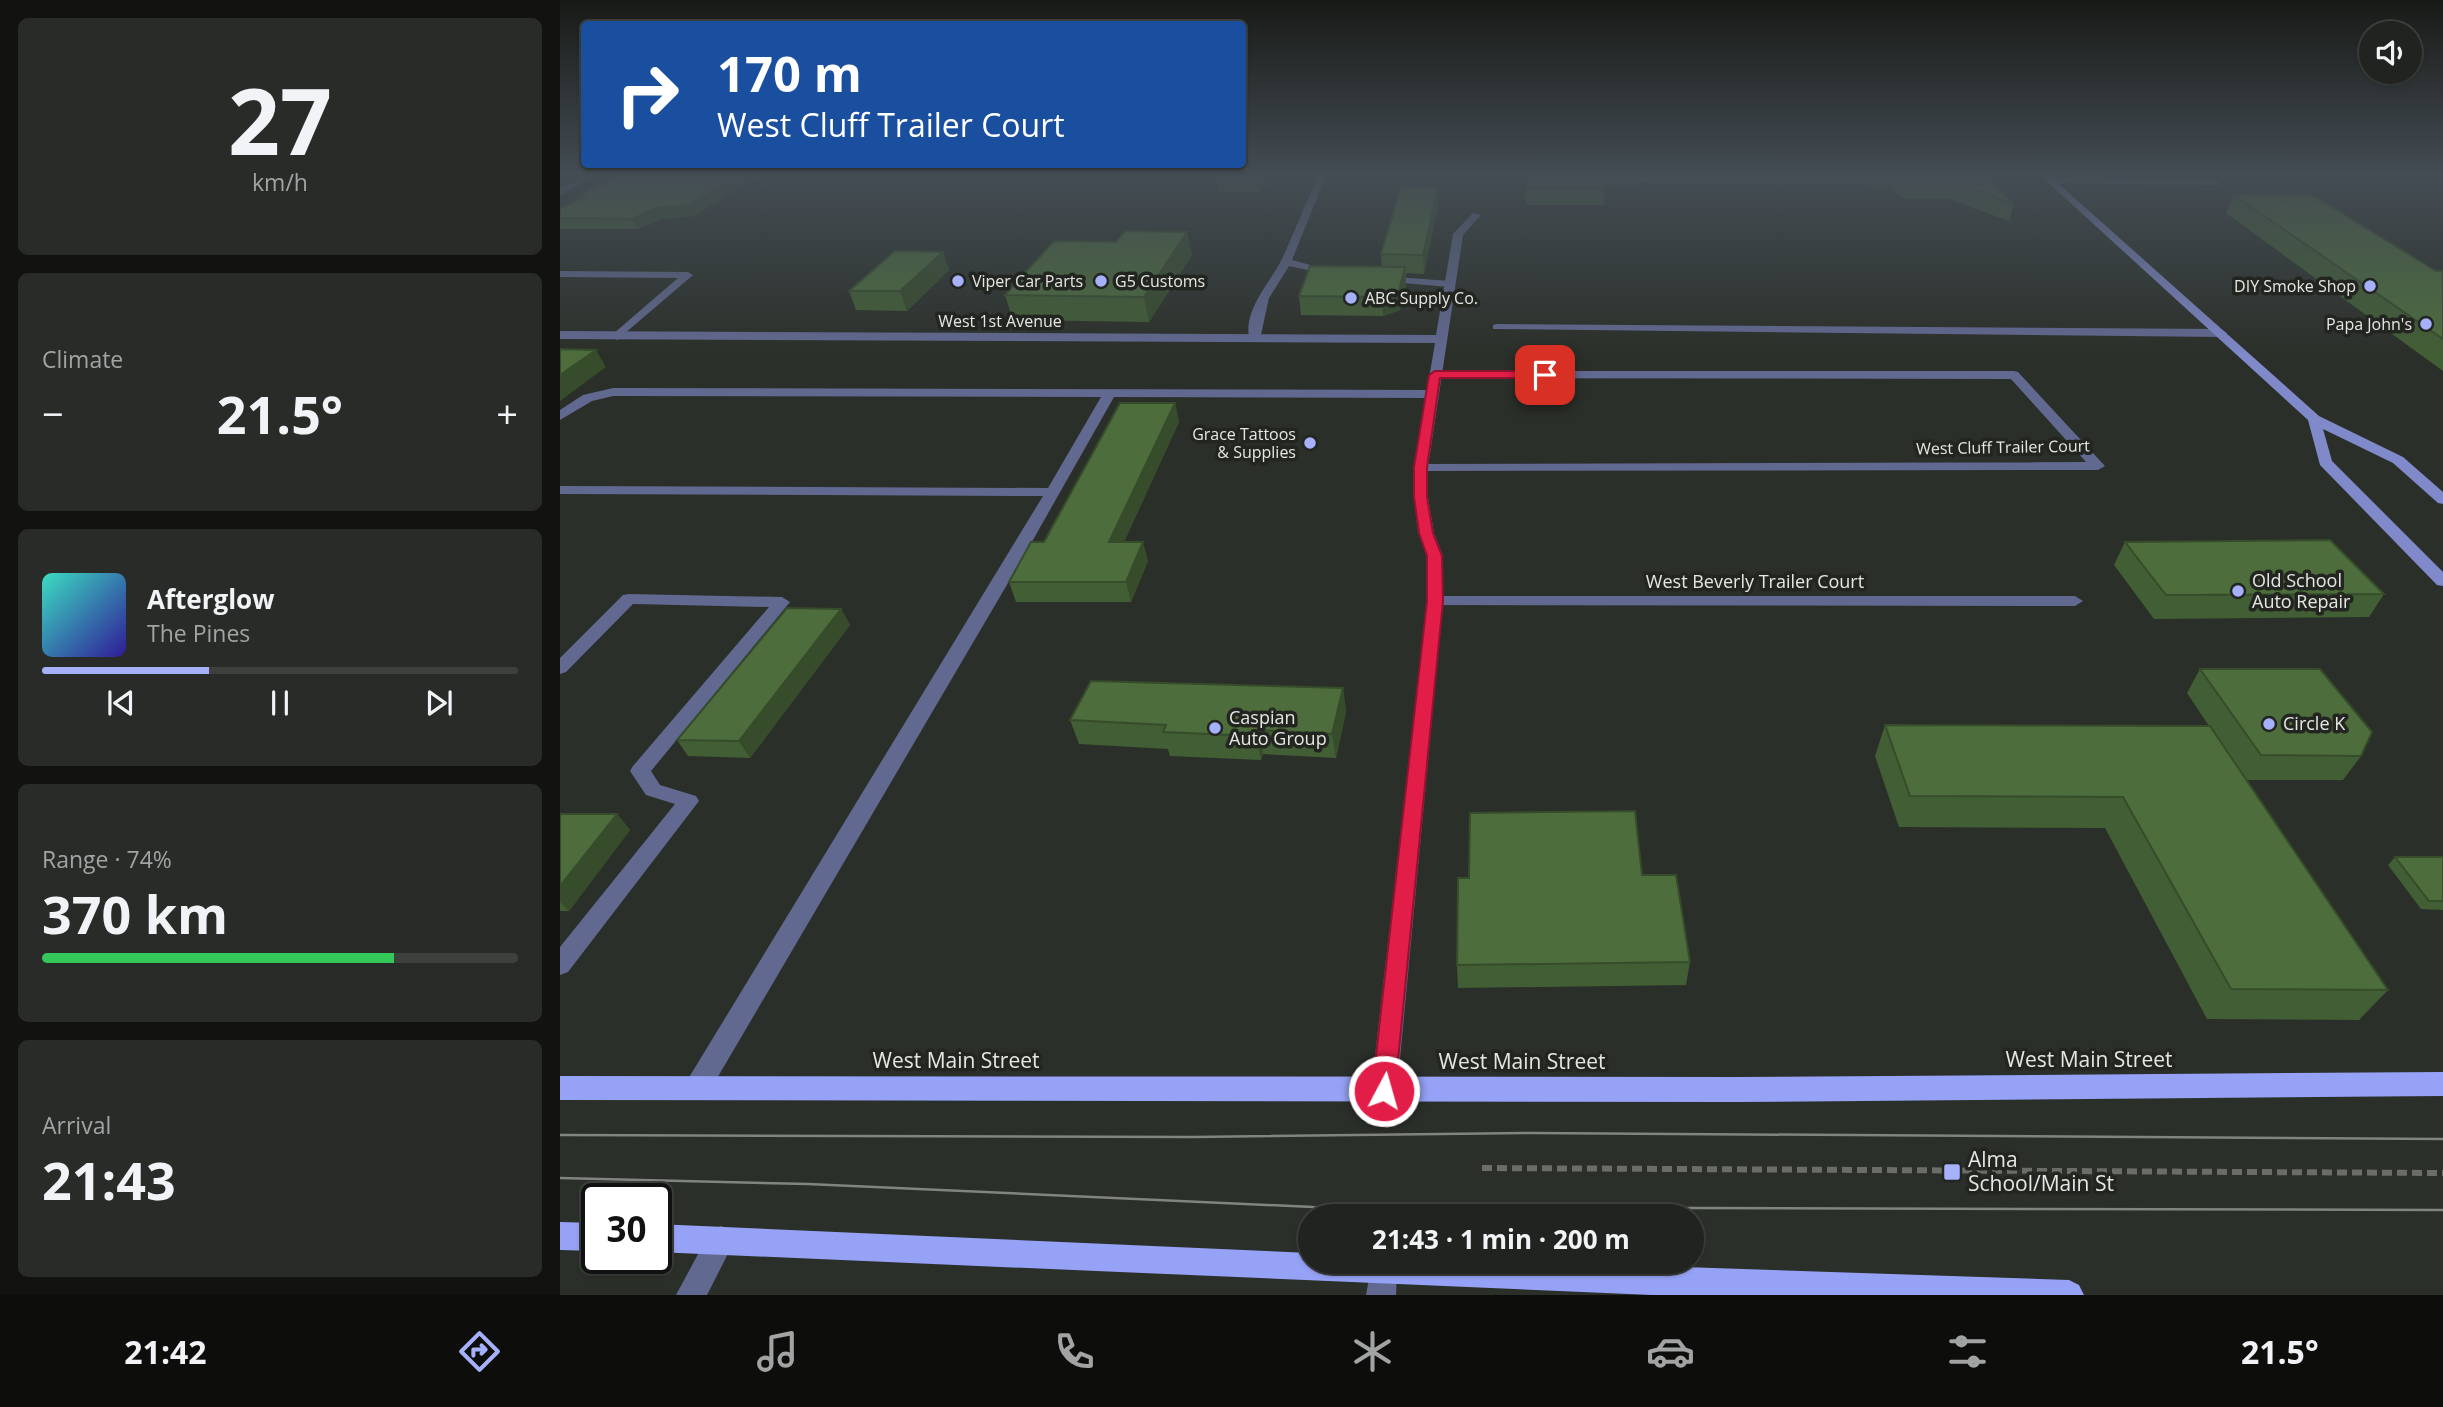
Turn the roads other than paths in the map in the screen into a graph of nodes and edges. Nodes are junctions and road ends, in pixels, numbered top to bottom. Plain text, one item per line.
1 (1296, 236) edge
2 (1458, 236) edge
3 (2113, 236) edge
4 (1286, 261) junction
5 (560, 274) edge
6 (1342, 274) edge
7 (1367, 278) edge
8 (1450, 284) junction
9 (1497, 327) dead end
10 (2221, 333) junction
11 (560, 335) edge
12 (617, 336) junction
13 (1254, 339) junction
14 (1441, 339) junction
15 (1435, 375) junction
16 (1110, 392) junction
17 (1433, 394) junction
18 (560, 416) edge
19 (2314, 419) junction
20 (1421, 467) junction
21 (560, 490) edge
22 (1051, 492) junction
23 (2443, 500) edge
24 (2443, 581) edge
25 (1435, 601) junction
26 (2075, 601) dead end
27 (560, 668) edge
28 (560, 965) edge
29 (2443, 1084) edge
30 (560, 1088) edge
31 (697, 1088) junction
32 (1384, 1091) junction
33 (560, 1236) edge
34 (581, 1237) edge
35 (672, 1238) edge
36 (721, 1240) junction
37 (1382, 1283) edge
38 (1823, 1290) edge
39 (691, 1295) edge
40 (2069, 1295) edge

1 - 4 street
2 - 8 street
3 - 10 main road
4 - 6 street
4 - 13 street
5 - 12 street
7 - 8 street
8 - 14 street
9 - 10 street
10 - 19 main road
11 - 12 street, West 1st Avenue
12 - 13 street, West 1st Avenue
13 - 14 street, West 1st Avenue
14 - 15 street
15 - 17 street
15 - 20 street, West Cluff Trailer Court
16 - 17 street
16 - 18 street
16 - 22 street
17 - 20 street
19 - 23 main road
19 - 24 main road
20 - 25 street
21 - 22 street
22 - 31 street
25 - 26 street, West Beverly Trailer Court
25 - 32 street
27 - 28 street
29 - 32 main road, West Main Street
30 - 31 main road, West Main Street
31 - 32 main road, West Main Street
33 - 34 main road
35 - 36 main road
36 - 37 main road
36 - 39 street
37 - 38 main road
38 - 40 main road

